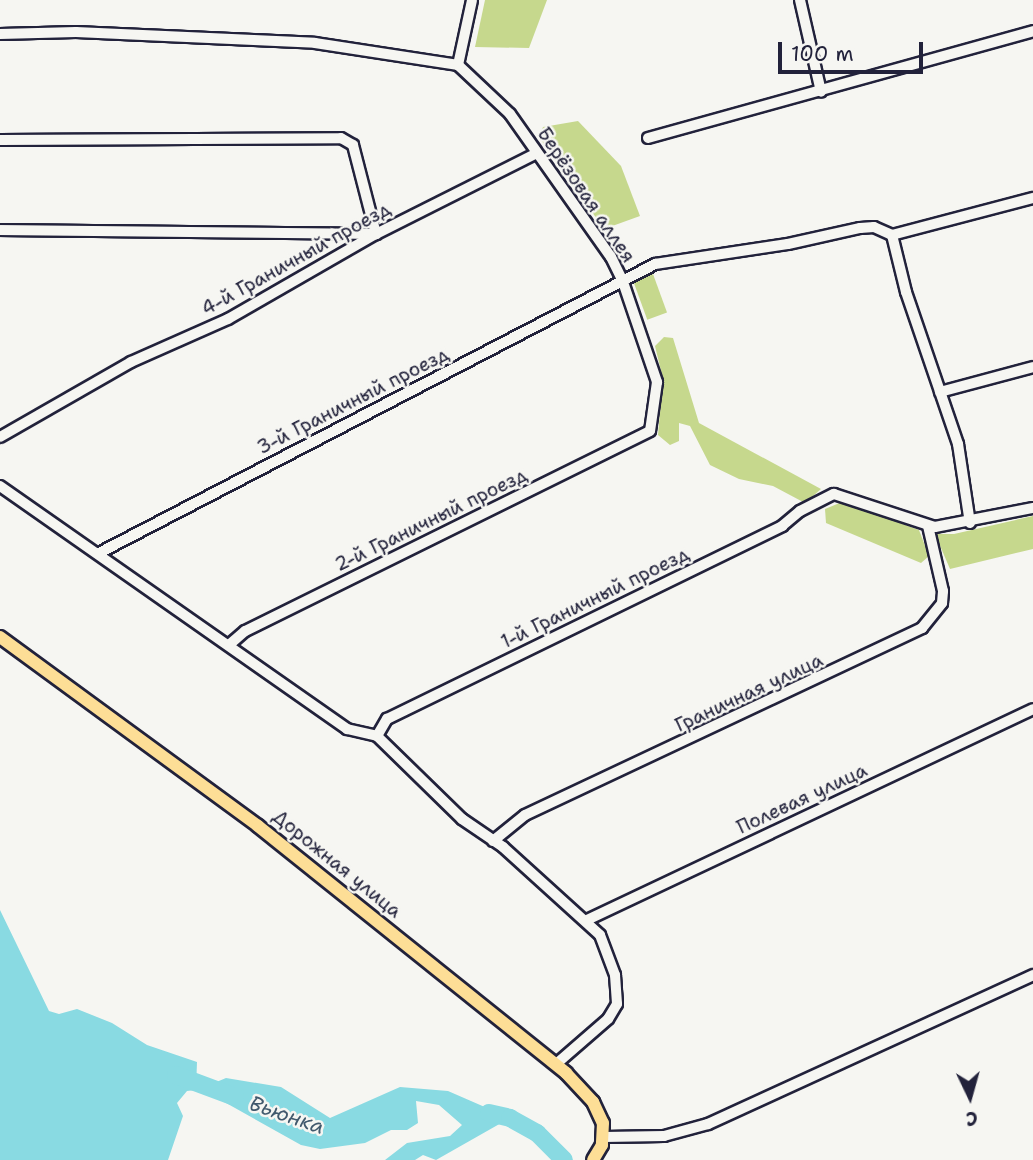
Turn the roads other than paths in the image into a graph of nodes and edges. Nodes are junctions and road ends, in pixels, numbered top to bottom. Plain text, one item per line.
1 (472, 0) edge
2 (800, 0) edge
3 (1033, 31) edge
4 (0, 33) edge
5 (458, 65) junction
6 (821, 92) junction
7 (649, 138) dead end
8 (0, 140) edge
9 (537, 153) junction
10 (1033, 198) edge
11 (0, 230) edge
12 (376, 234) junction
13 (892, 235) junction
14 (623, 282) junction
15 (1033, 367) edge
16 (940, 392) junction
17 (650, 431) joint
18 (0, 437) edge
19 (0, 486) edge
20 (1033, 508) edge
21 (970, 523) junction
22 (928, 526) junction
23 (99, 553) junction
24 (0, 637) edge
25 (230, 644) junction
26 (1033, 709) edge
27 (377, 736) junction
28 (493, 841) junction
29 (587, 920) junction
30 (1033, 975) edge
31 (556, 1064) junction
32 (604, 1137) junction
33 (595, 1157) edge

1 - 5 street
2 - 6 street
3 - 6 street
4 - 5 street
5 - 9 street, Берёзовая аллея
6 - 7 street
8 - 12 street
9 - 12 street, 4-й Граничный проезд
9 - 14 street, Берёзовая аллея
10 - 13 street
11 - 12 street
12 - 18 street, 4-й Граничный проезд
13 - 14 street, 3-й Граничный проезд
13 - 16 street
14 - 17 street, Берёзовая аллея
14 - 23 street, 3-й Граничный проезд
15 - 16 street
16 - 21 street
17 - 25 street, 2-й Граничный проезд
19 - 23 street
20 - 21 street
21 - 22 street
22 - 27 street, 1-й Граничный проезд
22 - 28 street, Граничная улица
23 - 25 street
24 - 31 main road, Дорожная улица
25 - 27 street
26 - 29 street, Полевая улица
27 - 28 street
28 - 29 street
29 - 31 street
30 - 32 street
31 - 32 main road, Дорожная улица
32 - 33 main road

